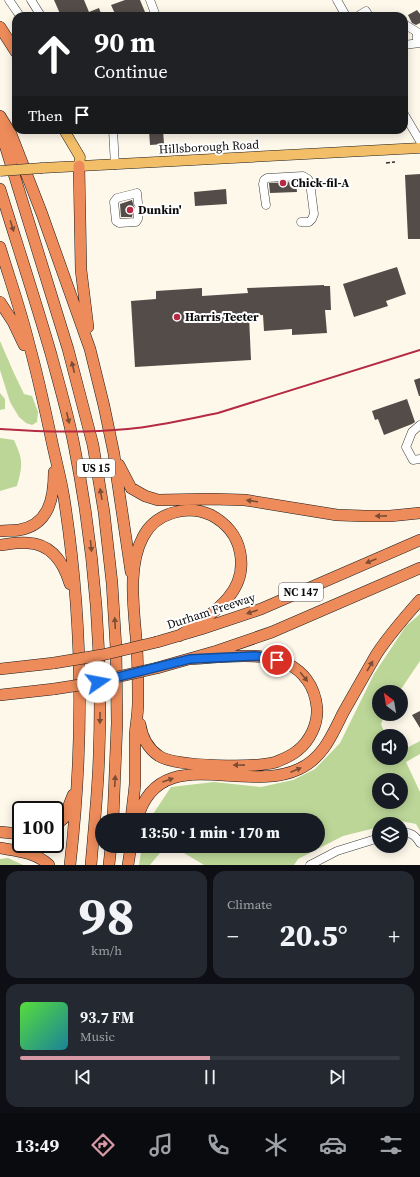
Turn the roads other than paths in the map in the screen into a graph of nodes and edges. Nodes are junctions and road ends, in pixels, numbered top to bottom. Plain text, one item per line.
1 (9, 0) edge
2 (31, 0) edge
3 (150, 0) edge
4 (337, 0) edge
5 (17, 12) edge
6 (38, 12) edge
7 (154, 12) edge
8 (344, 12) edge
9 (408, 26) edge
10 (0, 27) edge
11 (418, 32) edge
12 (418, 43) edge
13 (408, 44) edge
14 (12, 46) edge
15 (0, 116) edge
16 (408, 121) edge
17 (0, 129) edge
18 (66, 134) edge
19 (113, 134) edge
20 (420, 141) edge
21 (420, 148) edge
22 (115, 165) junction
23 (79, 166) junction
24 (0, 171) edge
25 (0, 189) edge
26 (266, 206) dead end
27 (301, 222) dead end
28 (0, 247) edge
29 (0, 302) edge
30 (90, 349) junction
31 (35, 371) junction
32 (420, 425) edge
33 (52, 441) junction
34 (114, 454) junction
35 (420, 459) edge
36 (420, 513) edge
37 (0, 531) edge
38 (420, 540) edge
39 (0, 545) edge
40 (420, 568) edge
41 (133, 584) junction
42 (420, 600) edge
43 (76, 603) junction
44 (179, 636) junction
45 (190, 659) junction
46 (0, 669) edge
47 (0, 695) edge
48 (138, 704) junction
49 (77, 783) junction
50 (113, 813) edge
51 (132, 813) edge
52 (140, 813) edge
53 (64, 818) edge
54 (0, 832) edge
55 (408, 832) edge
56 (12, 833) edge
57 (372, 840) edge
58 (420, 843) edge
59 (0, 848) edge
60 (110, 853) edge
61 (130, 853) edge
62 (48, 865) edge
63 (70, 865) edge
64 (91, 865) edge
65 (109, 865) edge
66 (128, 865) edge
67 (310, 865) edge

1 - 5 street
2 - 6 street
3 - 7 street
4 - 8 street
9 - 11 street
10 - 14 highway
11 - 12 street
12 - 13 street
15 - 30 highway
16 - 20 street
50 -> 17 highway, US 15
18 - 23 main road
19 - 22 street
21 - 22 main road, Hillsborough Road
22 - 23 main road, Hillsborough Road
23 - 24 main road, Hillsborough Road, bridge
23 - 30 highway
25 -> 64 highway, US 15
26 - 27 street
28 - 31 highway
29 - 31 highway
30 - 34 highway
31 - 33 highway
32 - 35 street
33 - 37 highway
33 - 43 highway
36 -> 34 highway
34 - 41 highway
38 -> 44 highway, Durham Freeway / NC 147
39 - 43 highway
40 - 45 highway, NC 147
41 - 44 highway
41 - 48 highway
52 -> 42 highway
43 - 49 highway
44 - 46 highway, Durham Freeway / NC 147, bridge
45 - 47 highway, NC 147, bridge
45 -> 48 highway
48 - 51 highway
49 - 53 highway
49 - 63 highway
54 - 56 highway
55 - 58 street
57 - 67 street
59 - 62 highway
60 - 65 highway
61 - 66 highway

